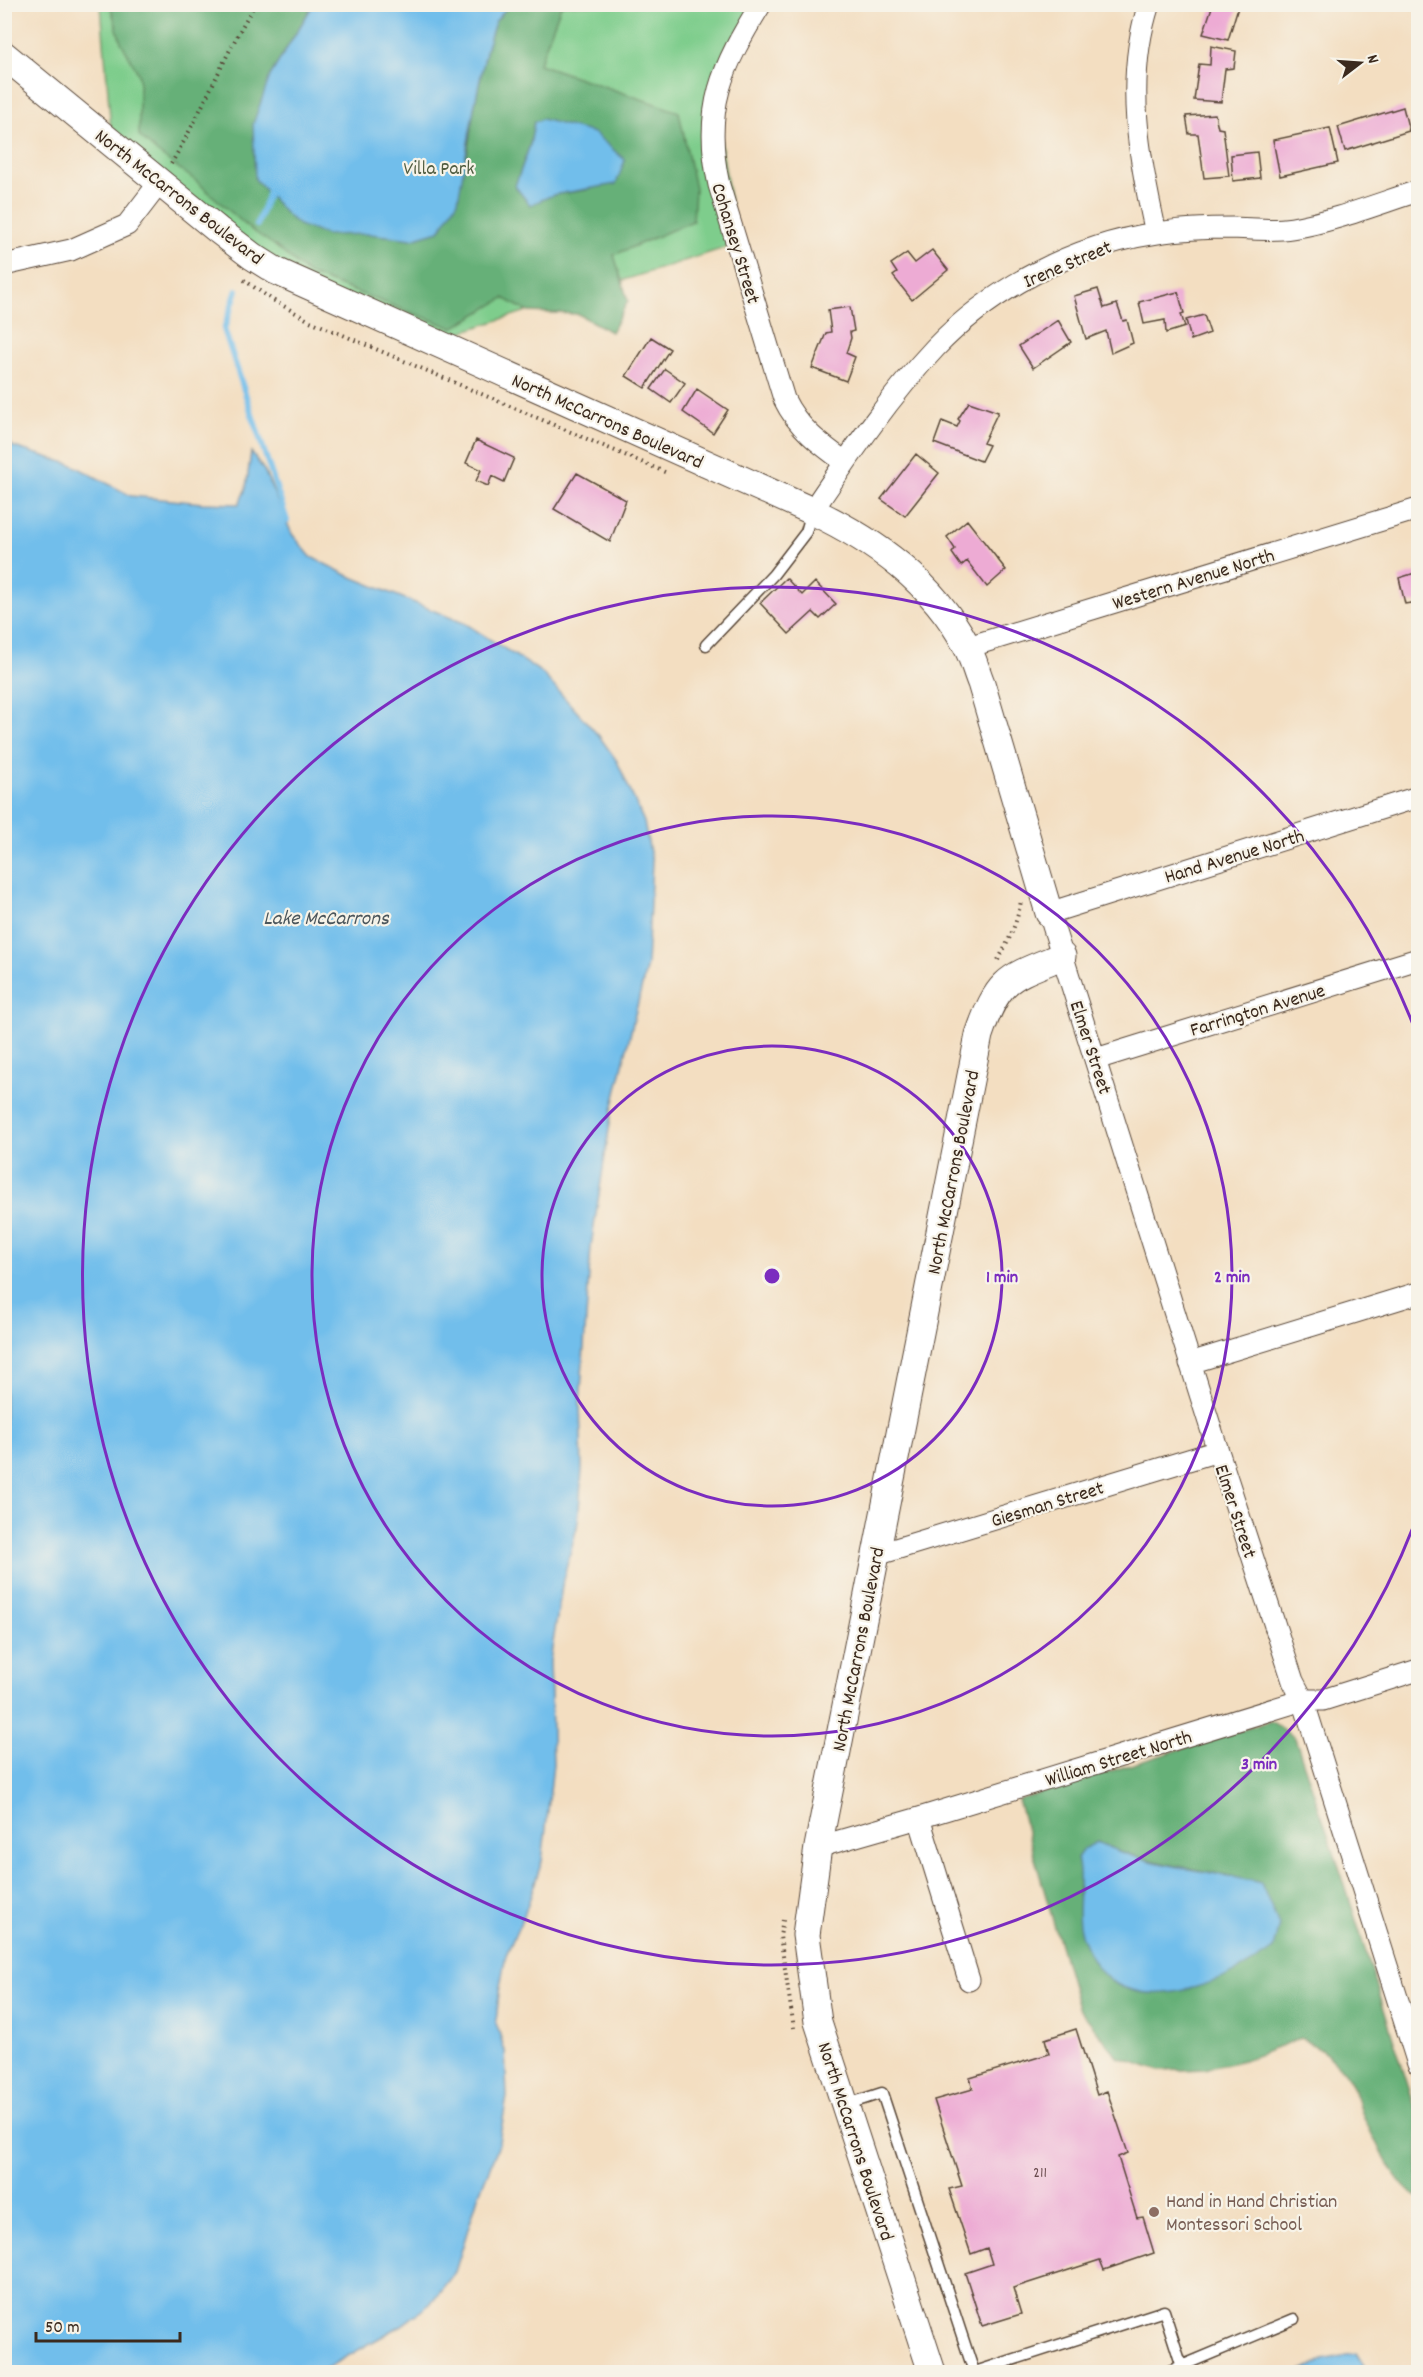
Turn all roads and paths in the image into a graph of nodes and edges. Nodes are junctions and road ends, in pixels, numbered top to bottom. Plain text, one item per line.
1 (255, 4) edge
2 (761, 4) edge
3 (1149, 4) edge
4 (4, 55) edge
5 (160, 182) junction
6 (1419, 191) edge
7 (1156, 233) junction
8 (4, 265) edge
9 (240, 277) dead end
10 (845, 462) junction
11 (668, 474) dead end
12 (1419, 509) edge
13 (812, 511) junction
14 (706, 645) dead end
15 (968, 647) junction
16 (1419, 797) edge
17 (1023, 894) dead end
18 (1049, 913) junction
19 (1062, 956) junction
20 (1419, 959) edge
21 (997, 961) dead end
22 (1096, 1059) junction
23 (1419, 1293) edge
24 (1190, 1363) junction
25 (1218, 1451) junction
26 (876, 1555) junction
27 (1419, 1670) edge
28 (1303, 1700) junction
29 (919, 1818) junction
30 (818, 1847) junction
31 (969, 1980) dead end
32 (1410, 2010) edge
33 (1419, 2064) edge
34 (845, 2105) junction
35 (1294, 2319) dead end
36 (1182, 2367) junction
37 (932, 2373) edge
38 (974, 2373) edge
39 (1167, 2373) edge

1 - 5 path
2 - 10 street, Cohansey Street
3 - 7 street
4 - 5 street, North McCarrons Boulevard
5 - 8 street
5 - 13 street, North McCarrons Boulevard
6 - 7 street, Irene Street
7 - 10 street, Irene Street
9 - 11 path
10 - 13 street, Irene Street
12 - 15 street, Western Avenue North
13 - 14 lane
13 - 15 street, North McCarrons Boulevard
15 - 18 street, North McCarrons Boulevard
16 - 18 street, Hand Avenue North
17 - 21 path
18 - 19 street, Elmer Street
19 - 22 street, Elmer Street
19 - 26 street, North McCarrons Boulevard
20 - 22 street, Farrington Avenue
22 - 24 street, Elmer Street
23 - 24 street
24 - 25 street, Elmer Street
25 - 26 street, Giesman Street
25 - 28 street, Elmer Street
26 - 30 street, North McCarrons Boulevard
27 - 28 street, William Street North
28 - 29 street, William Street North
28 - 32 street, Elmer Street
29 - 30 street, William Street North
29 - 31 street
30 - 34 street, North McCarrons Boulevard
32 - 33 street, Elmer Street
34 - 37 street, North McCarrons Boulevard
34 - 38 lane
35 - 36 lane
36 - 38 lane
36 - 39 lane

